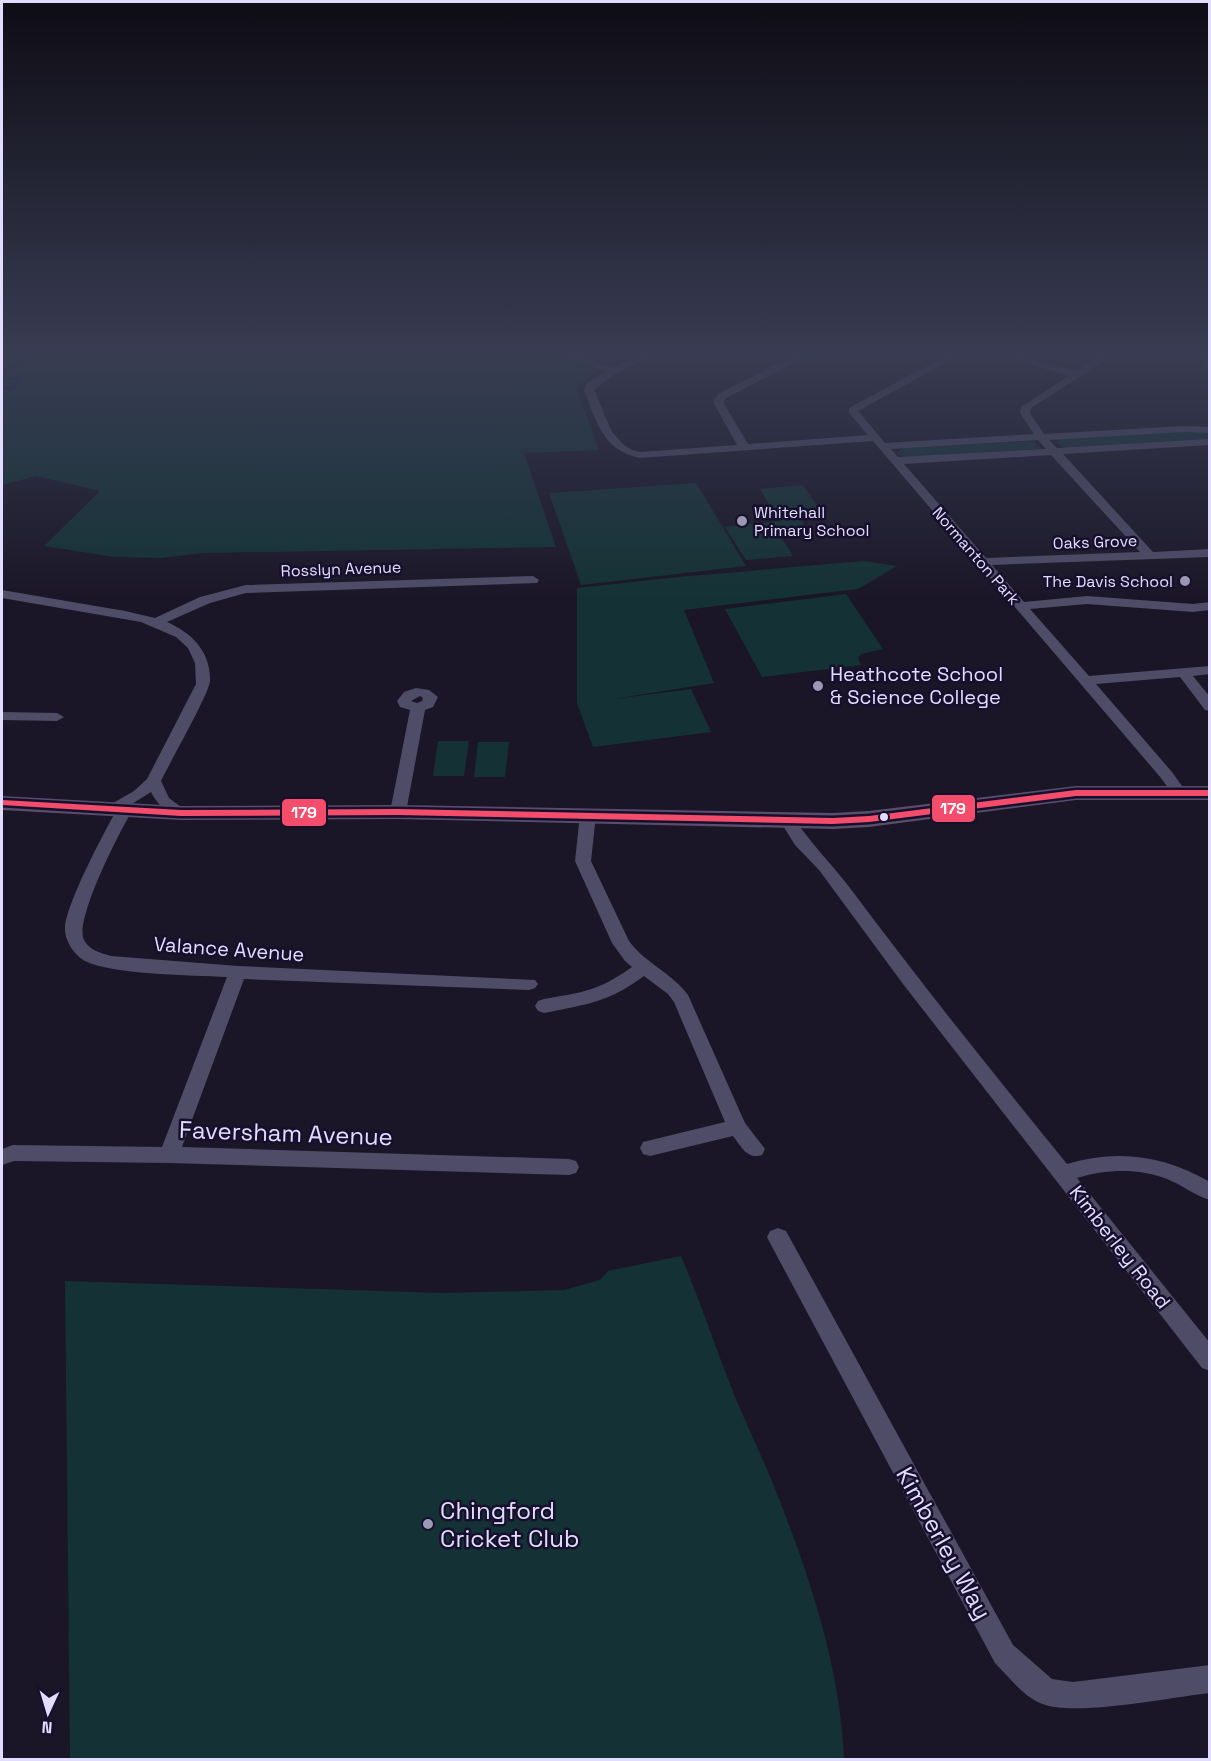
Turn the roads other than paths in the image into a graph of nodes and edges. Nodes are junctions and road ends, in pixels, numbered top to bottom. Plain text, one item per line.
1 (610, 434) edge
2 (737, 434) edge
3 (872, 434) edge
4 (1039, 434) edge
5 (1100, 434) edge
6 (1042, 438) junction
7 (878, 442) junction
8 (1209, 442) edge
9 (744, 447) junction
10 (1057, 452) junction
11 (894, 461) junction
12 (1209, 553) edge
13 (1149, 556) junction
14 (982, 562) junction
15 (533, 580) dead end
16 (2, 594) edge
17 (1019, 606) junction
18 (1209, 606) edge
19 (156, 622) junction
20 (1209, 670) edge
21 (1183, 672) junction
22 (1084, 681) junction
23 (1209, 707) edge
24 (418, 708) dead end
25 (2, 716) edge
26 (57, 717) dead end
27 (153, 780) junction
28 (1179, 793) junction
29 (1209, 793) edge
30 (2, 803) edge
31 (117, 810) junction
32 (398, 812) junction
33 (181, 813) junction
34 (588, 815) junction
35 (789, 821) junction
36 (644, 967) junction
37 (238, 972) junction
38 (529, 984) dead end
39 (544, 1006) dead end
40 (737, 1127) junction
41 (650, 1148) dead end
42 (754, 1149) dead end
43 (169, 1155) junction
44 (2, 1157) edge
45 (569, 1167) dead end
46 (1062, 1174) junction
47 (1209, 1192) edge
48 (778, 1237) dead end
49 (1209, 1361) edge
50 (1209, 1679) edge

1 - 9 street
2 - 9 street
3 - 7 street, Normanton Park
4 - 6 street
5 - 6 street
6 - 7 street
6 - 10 street
7 - 9 street
7 - 11 street, Normanton Park
8 - 10 street
10 - 11 street
10 - 13 street
11 - 14 street, Normanton Park
12 - 13 street, Oaks Grove
13 - 14 street, Oaks Grove
14 - 17 street, Normanton Park
15 - 19 street, Rosslyn Avenue
16 - 19 street
17 - 18 street
17 - 22 street, Normanton Park
19 - 27 street
20 - 21 street
21 - 22 street
21 - 23 street
22 - 28 street, Normanton Park
24 - 32 street
25 - 26 street
27 - 31 street
27 - 33 street
28 - 29 main road
28 - 35 main road
30 - 31 main road
31 - 33 main road
31 - 37 street, Valance Avenue
32 - 33 main road
32 - 34 main road
34 - 35 main road
34 - 36 street
35 - 46 street, Kimberley Road
36 - 39 street
36 - 40 street
37 - 38 street, Valance Avenue
37 - 43 street
40 - 41 street
40 - 42 street
43 - 44 street, Faversham Avenue
43 - 45 street, Faversham Avenue
46 - 47 street
46 - 49 street, Kimberley Road
48 - 50 street, Kimberley Way

